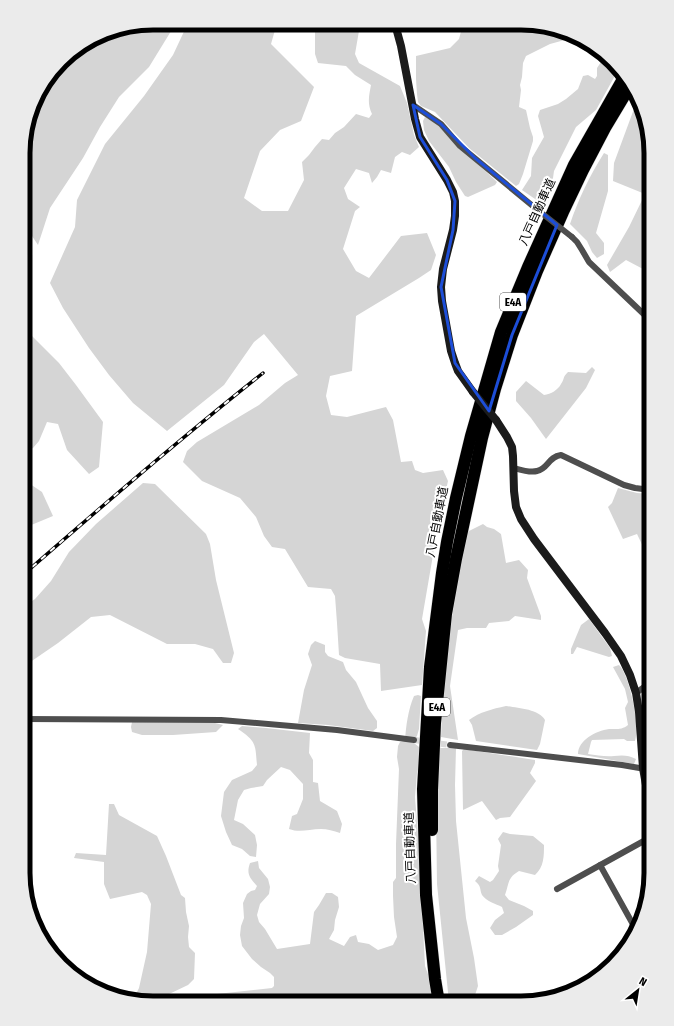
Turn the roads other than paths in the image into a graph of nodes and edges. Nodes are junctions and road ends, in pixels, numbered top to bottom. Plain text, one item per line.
1 (397, 30) edge
2 (622, 82) edge
3 (628, 90) edge
4 (413, 105) junction
5 (644, 314) edge
6 (514, 468) junction
7 (644, 489) edge
8 (644, 687) edge
9 (636, 693) junction
10 (30, 719) edge
11 (414, 740) tunnel mouth
12 (450, 744) tunnel mouth
13 (644, 748) edge
14 (644, 769) edge
15 (644, 843) edge
16 (600, 865) junction
17 (557, 889) dead end
18 (633, 924) edge
19 (438, 979) junction
20 (439, 996) edge
21 (444, 996) edge

1 - 4 street
2 - 19 highway, 八戸自動車道 / E4A
3 - 19 highway, 八戸自動車道 / E4A
4 - 5 street, bridge
4 - 6 street, bridge
6 - 7 street
6 - 9 street
8 - 9 street
9 - 13 street
10 - 11 street
12 - 14 street
15 - 16 street
16 - 17 street
16 - 18 street
19 - 20 highway, 八戸自動車道 / E4A
19 - 21 highway, 八戸自動車道 / E4A

